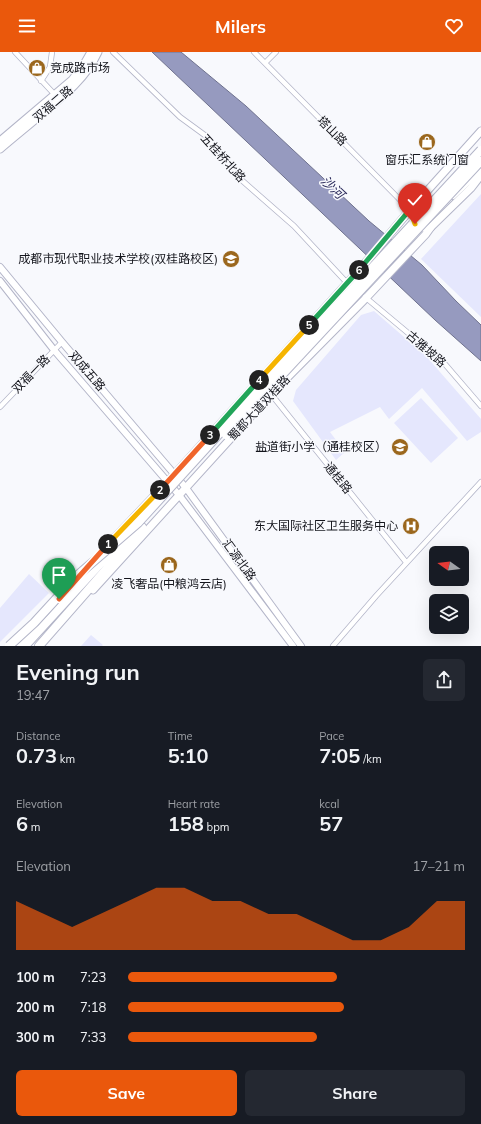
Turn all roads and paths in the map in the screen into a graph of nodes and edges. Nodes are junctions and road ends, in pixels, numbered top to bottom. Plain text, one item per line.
1 (14, 52) edge
2 (52, 52) edge
3 (91, 52) edge
4 (98, 52) edge
5 (113, 52) edge
6 (254, 52) edge
7 (276, 52) edge
8 (265, 63) junction
9 (41, 81) junction
10 (57, 97) junction
11 (481, 131) edge
12 (0, 140) edge
13 (0, 149) edge
14 (481, 150) edge
15 (481, 161) edge
16 (481, 170) edge
17 (481, 175) edge
18 (410, 210) junction
19 (428, 224) junction
20 (0, 267) edge
21 (0, 281) edge
22 (347, 283) junction
23 (366, 298) junction
24 (62, 342) junction
25 (54, 350) junction
26 (271, 394) junction
27 (481, 406) edge
28 (0, 407) edge
29 (175, 474) junction
30 (481, 482) edge
31 (168, 483) junction
32 (186, 488) junction
33 (179, 495) junction
34 (140, 525) junction
35 (406, 562) junction
36 (9, 646) edge
37 (18, 646) edge
38 (26, 646) edge
39 (33, 646) edge
40 (40, 646) edge
41 (293, 646) edge
42 (301, 646) edge
43 (333, 646) edge

1 - 9 street
2 - 9 street
3 - 10 main road, 双福二路
4 - 10 main road, 双福二路
5 - 22 street, 五桂桥北路
6 - 8 street, 塔山路
7 - 8 street
8 - 18 street, 塔山路
9 - 10 street
10 - 12 main road, 双福二路
10 - 13 main road, 双福二路
11 - 18 main road, 蜀都大道双桂路
14 - 34 highway, bridge
15 - 19 highway, bridge
16 - 19 street, bridge
17 - 19 main road, 蜀都大道双桂路
18 - 19 street
18 - 22 main road, 蜀都大道双桂路
18 - 23 street, bridge
19 - 23 main road, 蜀都大道双桂路
19 - 34 highway, bridge
20 - 24 street, 双成五路
21 - 25 street, 双成五路
22 - 23 street, 五桂桥北路
22 - 29 main road, 蜀都大道双桂路
23 - 26 main road, 蜀都大道双桂路
23 - 27 street, 古雅坡路
24 - 25 street, 双福一路
24 - 29 street, 双成五路
25 - 28 street, 双福一路
25 - 31 street, 双成五路
26 - 32 main road, 蜀都大道双桂路
26 - 35 street, 通桂路
29 - 31 main road, 蜀都大道双桂路
29 - 32 street, 汇源北路
30 - 35 street
31 - 33 street, 汇源北路
31 - 37 main road, 蜀都大道双桂路
32 - 33 main road, 蜀都大道双桂路
32 - 42 street, 汇源北路
33 - 40 main road, 蜀都大道双桂路
33 - 41 street, 汇源北路
34 - 36 highway, bridge
34 - 38 highway, bridge
34 - 39 highway
34 - 40 highway
35 - 43 street

